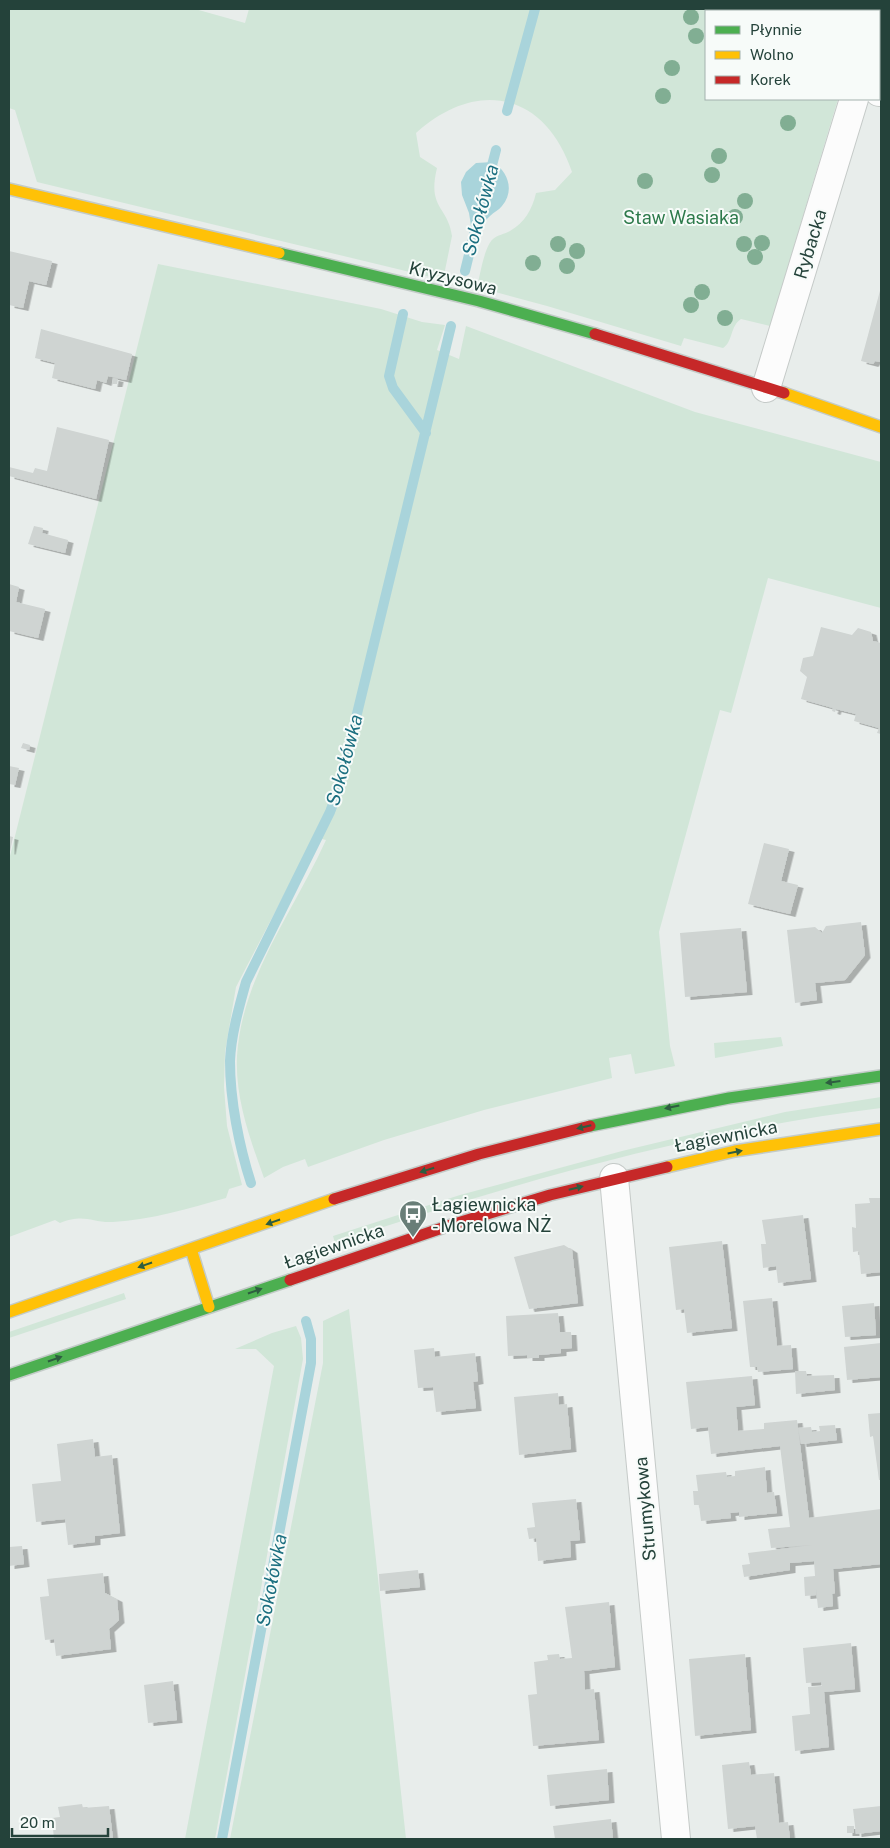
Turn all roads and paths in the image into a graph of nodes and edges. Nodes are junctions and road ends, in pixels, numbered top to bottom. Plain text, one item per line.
1 (854, 100) edge
2 (9, 189) edge
3 (766, 388) junction
4 (881, 427) edge
5 (881, 1076) edge
6 (881, 1129) edge
7 (614, 1178) junction
8 (191, 1250) junction
9 (209, 1307) junction
10 (9, 1312) edge
11 (9, 1375) edge
12 (676, 1839) edge

1 - 3 street, Rybacka
2 - 3 main road, Kryzysowa
3 - 4 main road, Kryzysowa
5 -> 8 main road, Łagiewnicka
7 -> 6 main road, Łagiewnicka
9 -> 7 main road, Łagiewnicka
7 - 12 street, Strumykowa
8 - 9 main road
8 -> 10 main road, Łagiewnicka
11 -> 9 main road, Łagiewnicka

